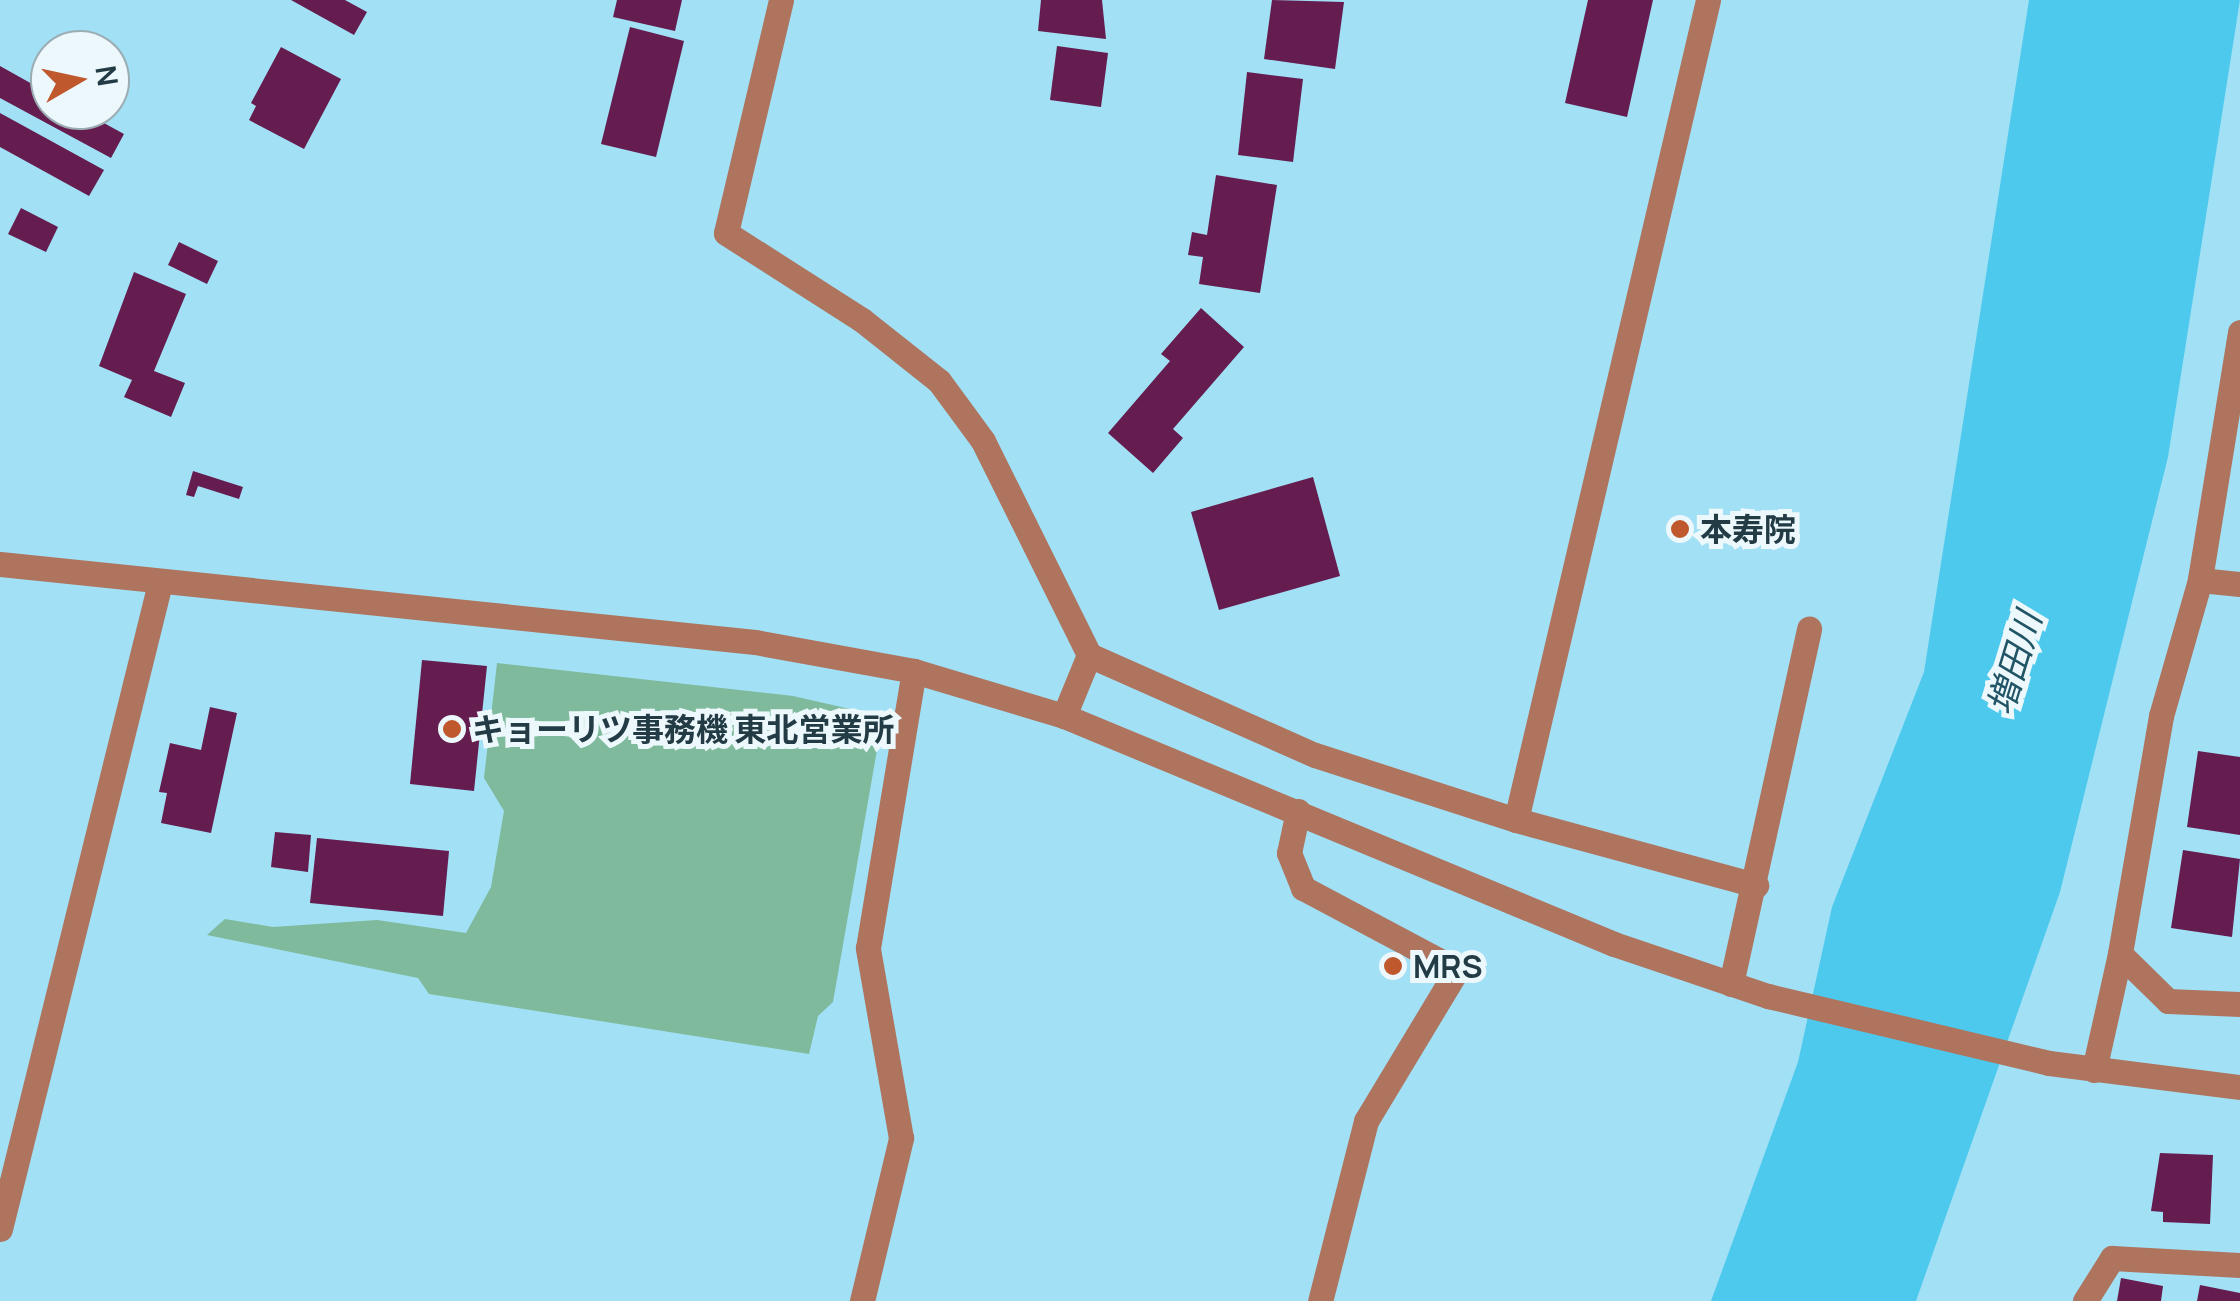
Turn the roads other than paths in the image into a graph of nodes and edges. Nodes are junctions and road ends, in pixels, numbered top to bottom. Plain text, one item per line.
1 (781, 0) edge
2 (1708, 0) edge
3 (2240, 332) edge
4 (0, 564) edge
5 (2200, 580) junction
6 (160, 583) junction
7 (2240, 584) edge
8 (1809, 628) dead end
9 (1089, 655) junction
10 (914, 671) junction
11 (1064, 716) junction
12 (1298, 811) junction
13 (1516, 820) junction
14 (1756, 885) junction
15 (2120, 954) junction
16 (1731, 984) junction
17 (2240, 1004) edge
18 (2094, 1070) junction
19 (2240, 1086) edge
20 (0, 1229) edge
21 (2240, 1265) edge
22 (862, 1301) edge
23 (1320, 1301) edge
24 (2086, 1301) edge

1 - 9 street
2 - 13 street
3 - 5 street
4 - 6 street
5 - 7 street
5 - 15 street
6 - 10 street
6 - 20 street
8 - 14 street
9 - 11 street
9 - 13 street
10 - 11 street
10 - 22 street
11 - 12 street
12 - 16 street
12 - 23 street
13 - 14 street
14 - 16 street
15 - 17 street
15 - 18 street
16 - 18 street
18 - 19 street
21 - 24 street

